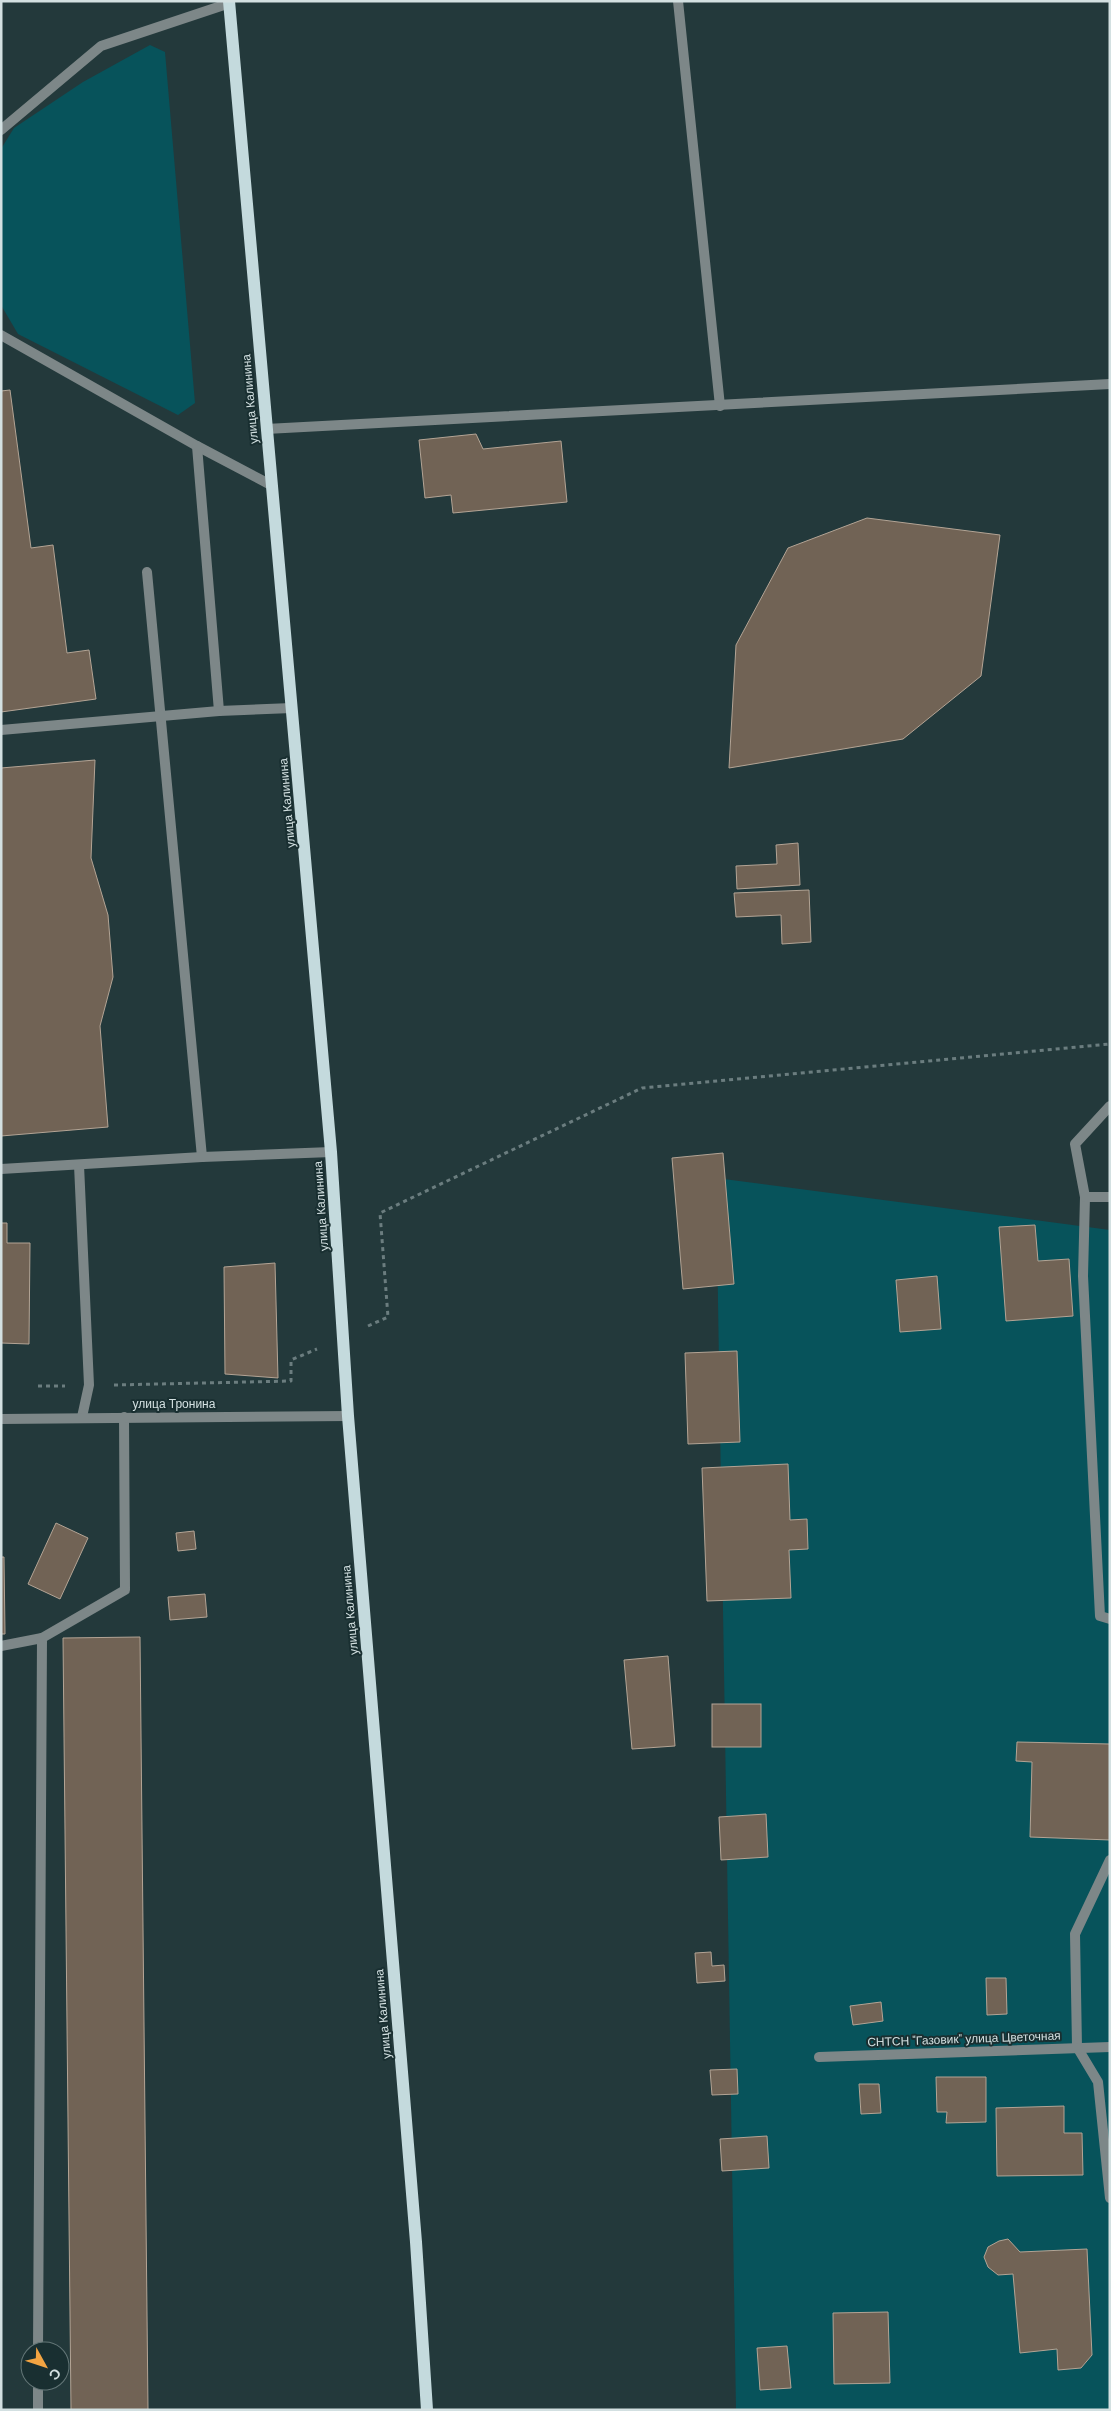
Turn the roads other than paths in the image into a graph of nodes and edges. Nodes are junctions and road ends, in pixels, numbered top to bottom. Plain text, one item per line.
1 (678, 1) edge
2 (229, 2) edge
3 (1, 130) edge
4 (1, 335) edge
5 (1110, 384) edge
6 (720, 406) junction
7 (266, 428) junction
8 (197, 446) junction
9 (271, 484) junction
10 (147, 572) dead end
11 (292, 708) junction
12 (219, 711) junction
13 (161, 716) junction
14 (1, 730) edge
15 (1110, 1106) edge
16 (331, 1152) junction
17 (202, 1157) junction
18 (79, 1164) junction
19 (1, 1169) edge
20 (1085, 1197) junction
21 (1110, 1197) edge
22 (348, 1416) junction
23 (82, 1417) junction
24 (124, 1417) junction
25 (1, 1419) edge
26 (1110, 1619) edge
27 (42, 1638) junction
28 (1, 1646) edge
29 (1110, 1860) edge
30 (1077, 2047) junction
31 (1110, 2047) edge
32 (819, 2057) dead end
33 (1110, 2198) edge
34 (38, 2341) edge
35 (38, 2391) edge
36 (38, 2410) edge
37 (427, 2410) edge

1 - 6 street
2 - 3 street
2 - 7 main road, улица Калинина
4 - 8 street
5 - 6 street
6 - 7 street
7 - 9 main road, улица Калинина
8 - 9 street
8 - 12 street
9 - 11 main road, улица Калинина
10 - 13 street
11 - 12 street
11 - 16 main road, улица Калинина
12 - 13 street
13 - 14 street
13 - 17 street
15 - 20 street
16 - 17 street
16 - 22 main road, улица Калинина
17 - 18 street
18 - 19 street
18 - 23 street
20 - 21 street
20 - 26 street
22 - 24 street, улица Тронина
22 - 37 main road, улица Калинина
23 - 24 street, улица Тронина
23 - 25 street, улица Тронина
24 - 27 street
27 - 28 street
27 - 34 street
29 - 30 street
30 - 31 street, СНТСН "Газовик" улица Цветочная
30 - 32 street, СНТСН "Газовик" улица Цветочная
30 - 33 street
35 - 36 street

